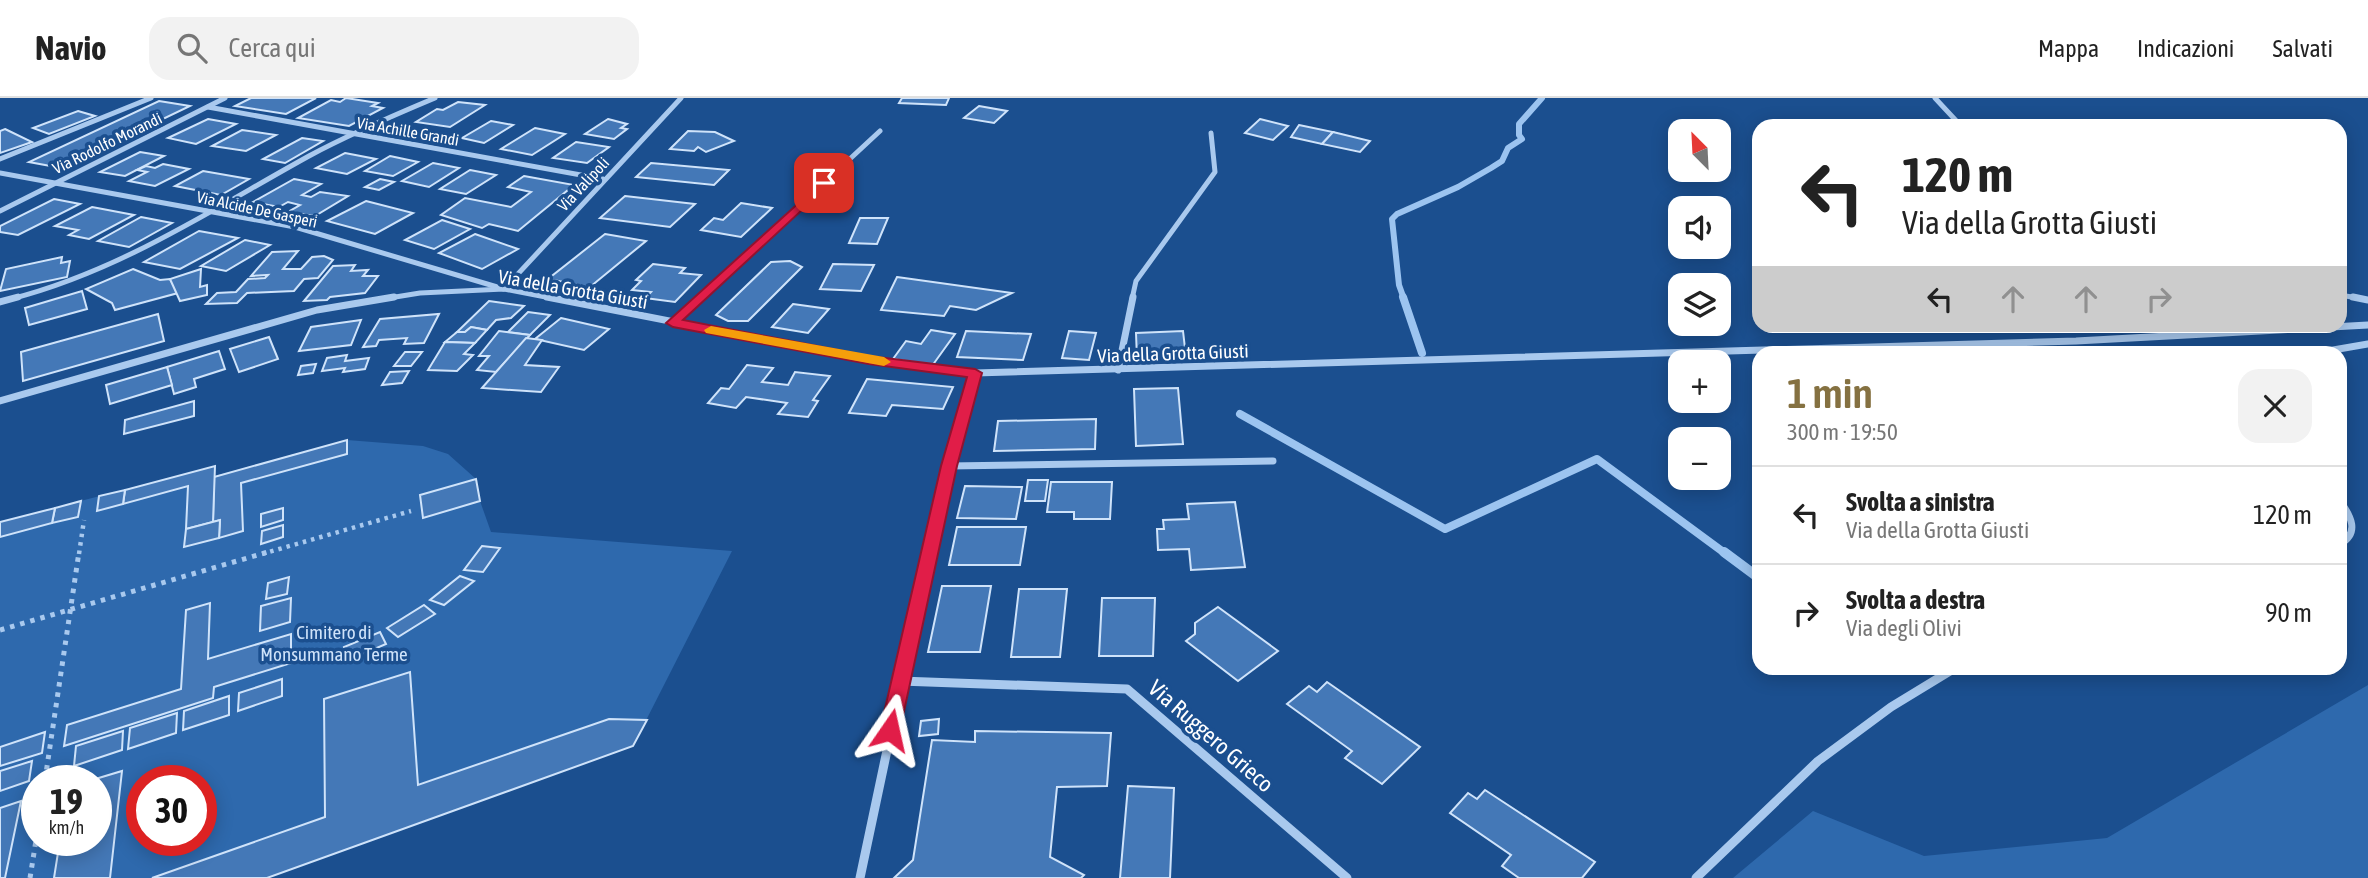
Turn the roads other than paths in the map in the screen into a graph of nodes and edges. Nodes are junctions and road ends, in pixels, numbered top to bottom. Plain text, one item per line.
1 (151, 98) edge
2 (225, 98) edge
3 (435, 98) edge
4 (681, 98) edge
5 (1935, 98) edge
6 (208, 107) junction
7 (1954, 119) edge
8 (880, 131) dead end
9 (353, 133) junction
10 (1212, 133) dead end
11 (0, 159) edge
12 (0, 173) edge
13 (603, 179) junction
14 (54, 183) junction
15 (0, 211) edge
16 (212, 211) junction
17 (504, 289) junction
18 (2347, 296) edge
19 (2368, 300) edge
20 (0, 302) edge
21 (673, 323) junction
22 (2368, 325) edge
23 (2347, 326) edge
24 (2222, 333) edge
25 (2368, 344) edge
26 (1911, 346) edge
27 (2347, 348) edge
28 (1752, 351) edge
29 (1118, 370) junction
30 (975, 373) junction
31 (0, 401) edge
32 (1273, 461) dead end
33 (949, 466) junction
34 (2347, 510) edge
35 (2347, 541) edge
36 (1944, 675) edge
37 (900, 681) junction
38 (860, 878) edge
39 (1347, 878) edge
40 (1696, 878) edge

1 - 11 street
2 - 6 street, Via Rodolfo Morandi
3 - 9 street
4 - 13 street, Via Valipoli
5 - 7 street
6 - 9 street, Via Achille Grandi
6 - 14 street, Via Rodolfo Morandi
8 - 21 street
9 - 13 street, Via Achille Grandi
9 - 16 street
10 - 29 street
12 - 14 street, Via Alcide De Gasperi
13 - 17 street, Via Valipoli
14 - 15 street, Via Rodolfo Morandi
14 - 16 street, Via Alcide De Gasperi
16 - 17 street, Via Alcide De Gasperi
16 - 20 street
17 - 21 street, Via della Grotta Giusti
17 - 31 street, Via della Grotta Giusti
18 - 19 street
21 - 30 street, Via della Grotta Giusti
22 - 23 street, Via della Grotta Giusti
24 - 26 street, Via della Grotta Giusti
25 - 27 street
28 - 29 street, Via della Grotta Giusti
29 - 30 street, Via della Grotta Giusti
30 - 33 street
32 - 33 street
33 - 37 street
34 - 35 street
36 - 40 street
37 - 38 street
37 - 39 street, Via Ruggero Grieco

